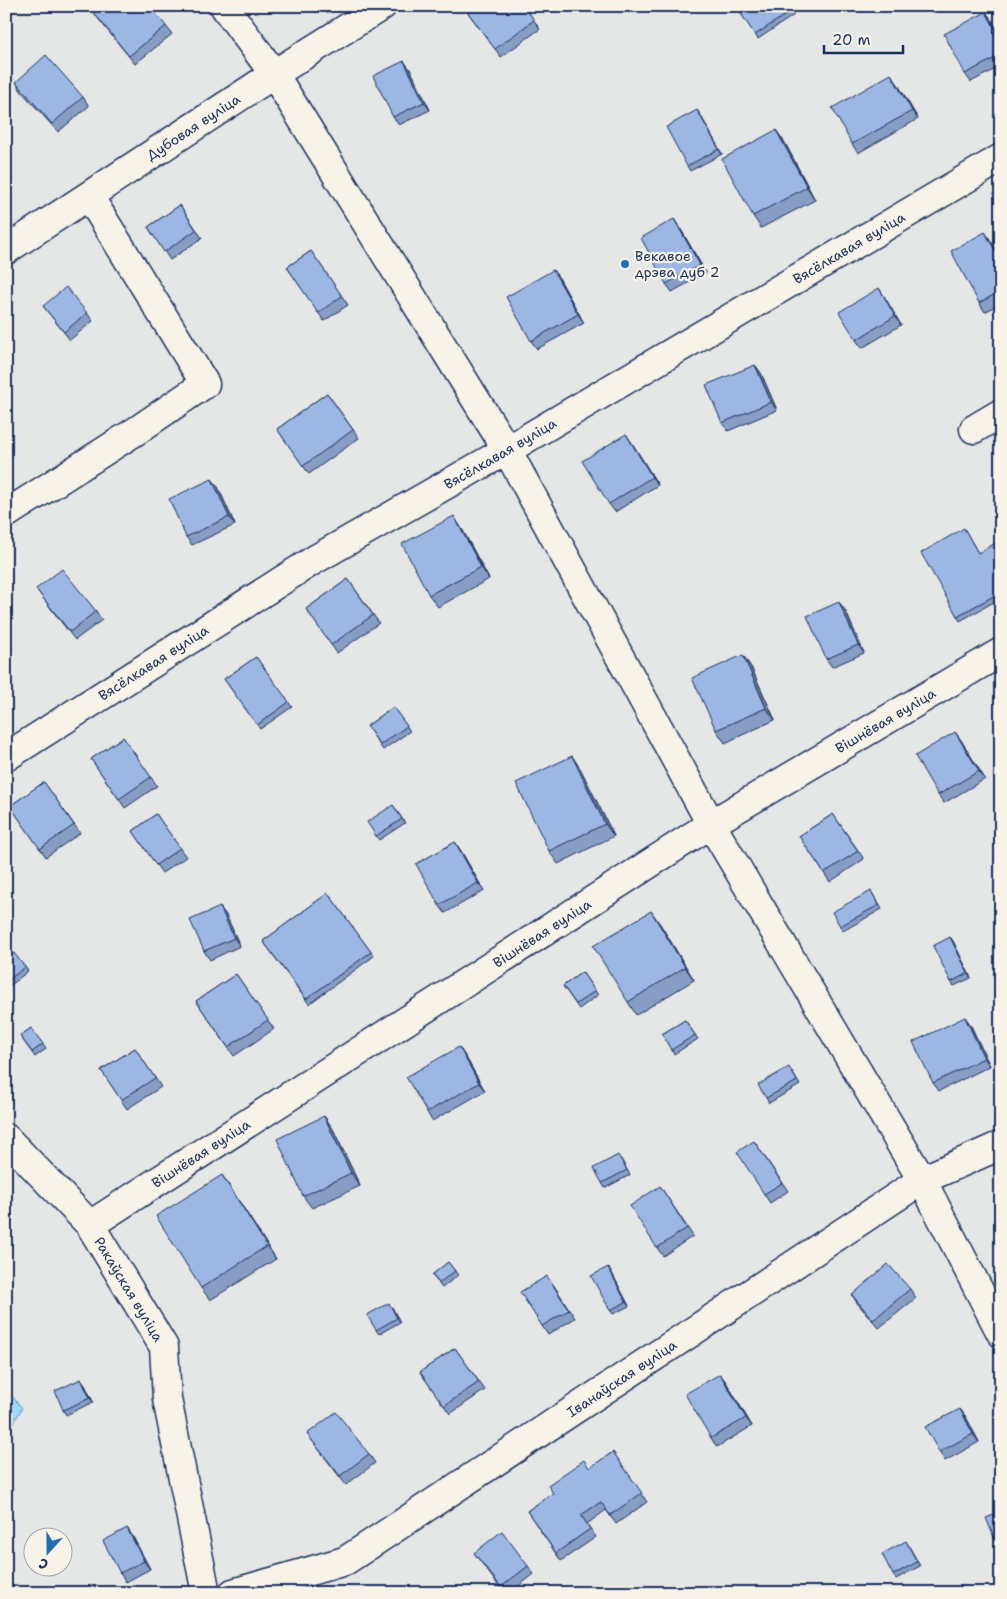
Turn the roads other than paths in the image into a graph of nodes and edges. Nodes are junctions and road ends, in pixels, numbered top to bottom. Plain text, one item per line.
1 (224, 6) edge
2 (382, 6) edge
3 (274, 74) junction
4 (1001, 158) edge
5 (89, 196) junction
6 (6, 250) edge
7 (1001, 413) edge
8 (974, 429) dead end
9 (507, 450) junction
10 (6, 514) edge
11 (1001, 652) edge
12 (6, 757) edge
13 (710, 824) junction
14 (6, 1138) edge
15 (1001, 1145) edge
16 (922, 1180) junction
17 (90, 1225) junction
18 (1001, 1333) edge
19 (206, 1593) edge
20 (233, 1593) edge

1 - 3 street
2 - 3 street, Дубовая вуліца
3 - 5 street, Дубовая вуліца
3 - 9 street
4 - 9 street, Вясёлкавая вуліца
5 - 6 street, Дубовая вуліца
5 - 10 street
7 - 8 street
9 - 12 street, Вясёлкавая вуліца
9 - 13 street
11 - 13 street, Вішнёвая вуліца
13 - 16 street
13 - 17 street, Вішнёвая вуліца
14 - 17 street, Ракаўская вуліца
15 - 16 street, Іванаўская вуліца
16 - 18 street
16 - 20 street, Іванаўская вуліца
17 - 19 street, Ракаўская вуліца

